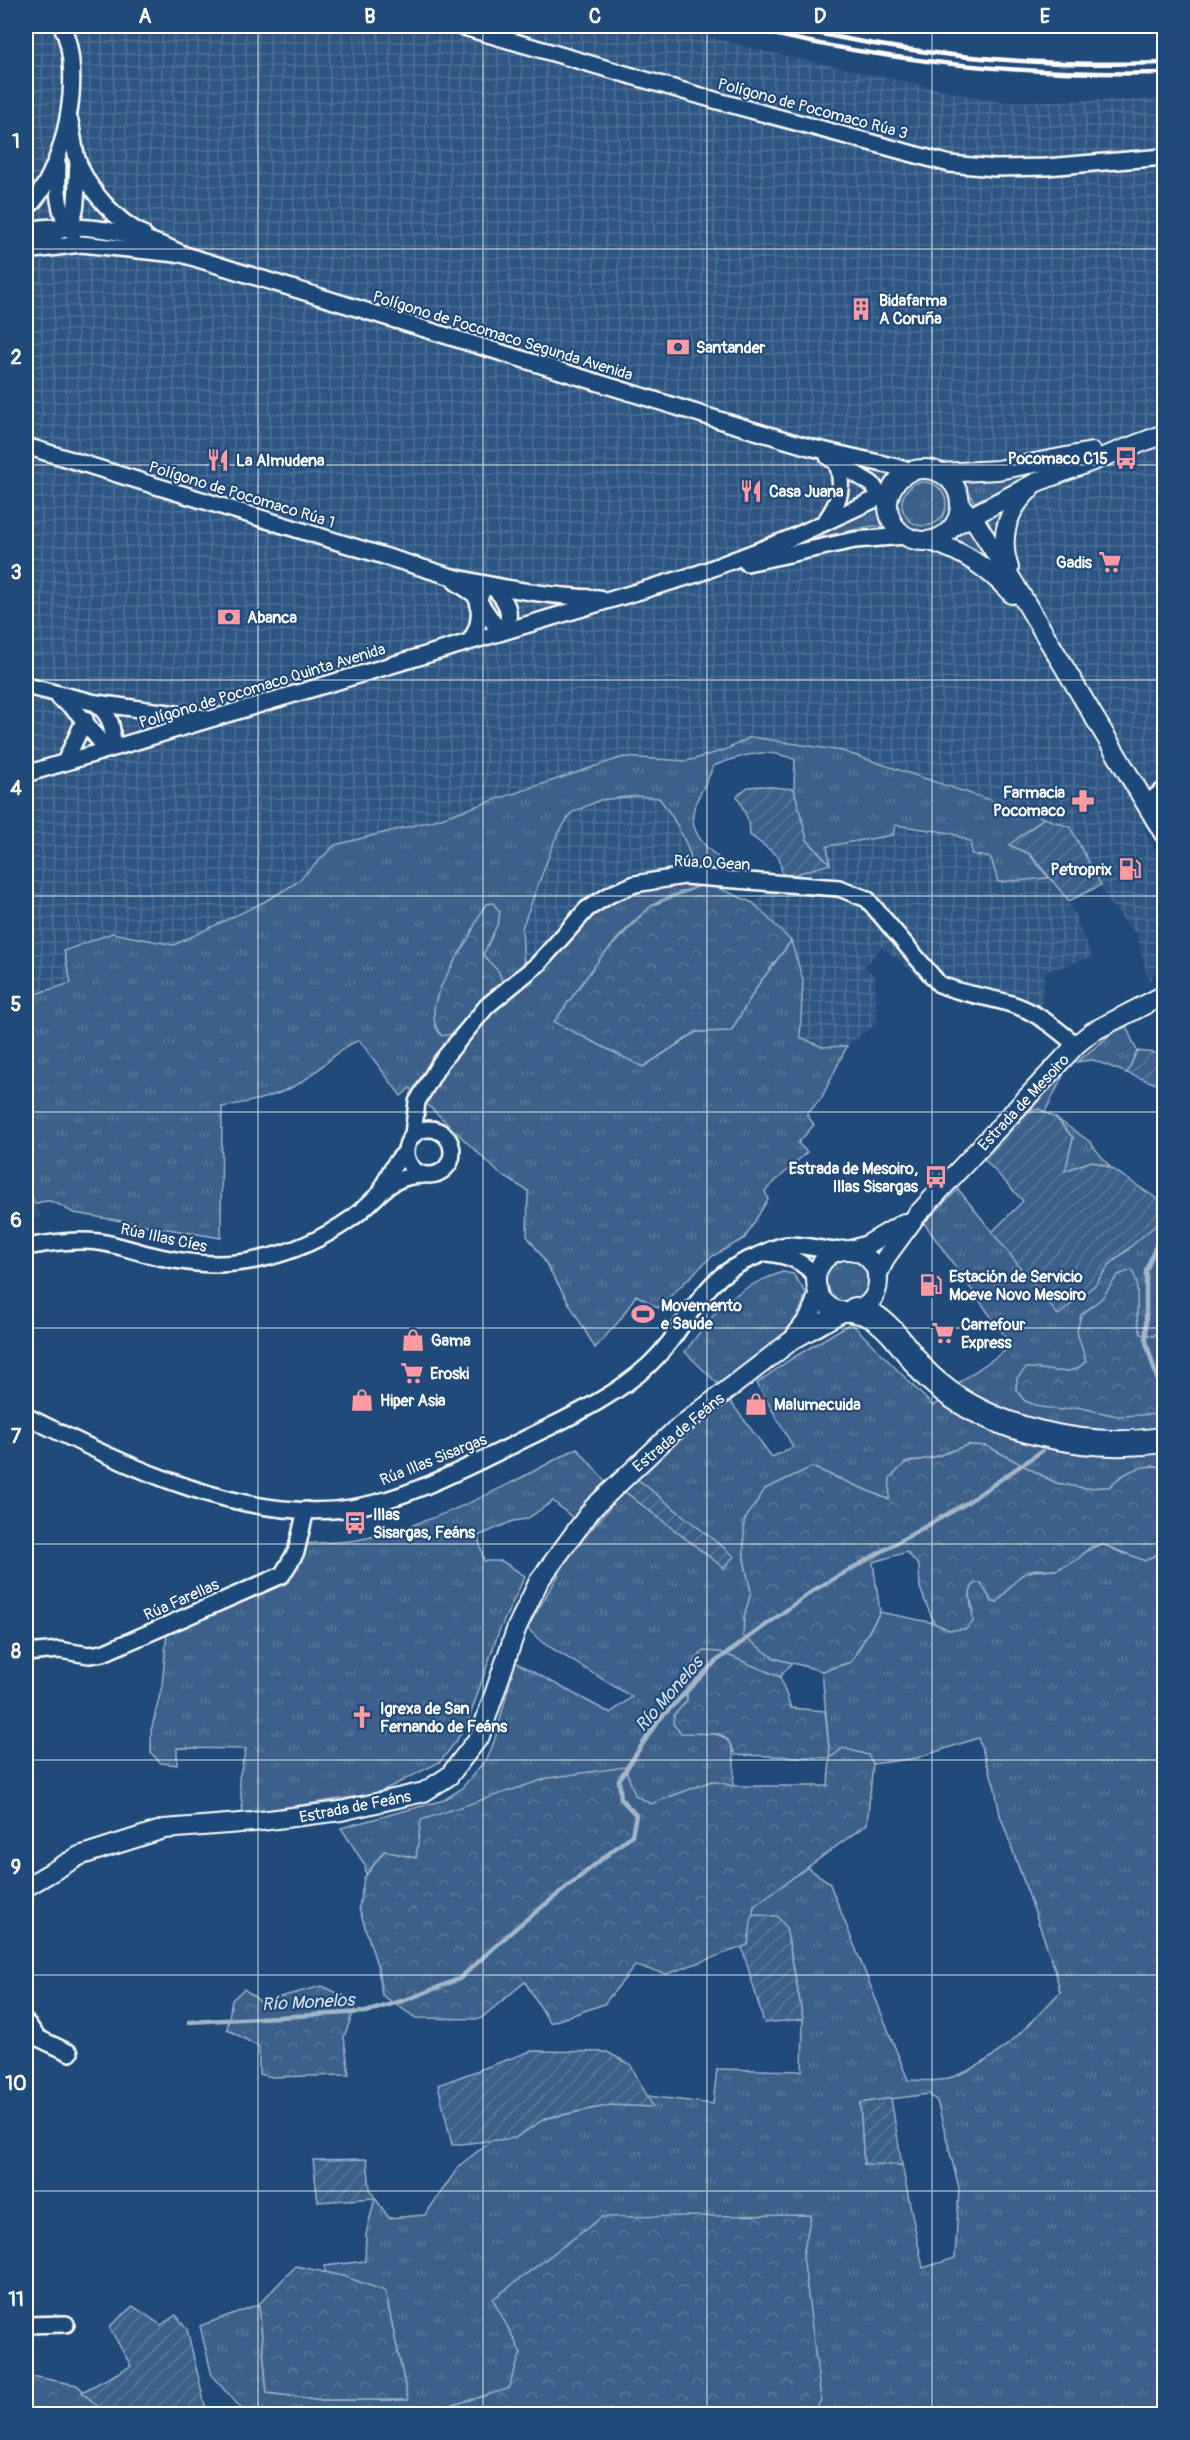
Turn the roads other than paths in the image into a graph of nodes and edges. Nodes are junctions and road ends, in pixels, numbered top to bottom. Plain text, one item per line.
1 (62, 26) edge
2 (460, 26) edge
3 (69, 115) junction
4 (1164, 157) edge
5 (58, 159) junction
6 (78, 162) junction
7 (26, 209) edge
8 (68, 227) junction
9 (26, 230) edge
10 (159, 242) junction
11 (26, 244) edge
12 (81, 244) junction
13 (26, 251) edge
14 (185, 255) junction
15 (1164, 434) edge
16 (1138, 442) junction
17 (26, 446) edge
18 (809, 447) junction
19 (836, 460) junction
20 (914, 471) junction
21 (940, 473) junction
22 (1036, 482) junction
23 (887, 499) junction
24 (962, 515) junction
25 (823, 524) junction
26 (905, 536) junction
27 (930, 541) junction
28 (697, 574) junction
29 (449, 576) junction
30 (1014, 583) junction
31 (492, 586) junction
32 (614, 598) junction
33 (478, 600) junction
34 (1036, 623) junction
35 (504, 631) junction
36 (470, 641) junction
37 (26, 686) edge
38 (49, 693) junction
39 (96, 704) junction
40 (85, 719) junction
41 (210, 719) junction
42 (108, 749) junction
43 (65, 762) junction
44 (26, 774) edge
45 (1164, 790) edge
46 (1146, 804) junction
47 (1164, 834) edge
48 (1164, 979) edge
49 (1164, 995) edge
50 (1143, 1006) junction
51 (1076, 1045) junction
52 (413, 1134) junction
53 (405, 1153) junction
54 (424, 1175) junction
55 (382, 1190) junction
56 (916, 1216) junction
57 (26, 1247) edge
58 (844, 1251) junction
59 (764, 1253) junction
60 (818, 1284) junction
61 (876, 1286) junction
62 (849, 1311) junction
63 (879, 1319) junction
64 (791, 1341) junction
65 (26, 1416) edge
66 (1164, 1440) edge
67 (306, 1510) junction
68 (26, 1653) edge
69 (26, 1887) edge
70 (26, 2022) edge
71 (70, 2053) dead end
72 (66, 2324) dead end
73 (26, 2325) edge

1 - 3 street
2 - 4 street, Polígono de Pocomaco Rúa 3
3 - 5 street
3 - 6 street
5 - 7 street
5 - 8 street
6 - 8 street
6 - 10 street
8 - 9 street, Polígono de Pocomaco Segunda Avenida
8 - 10 street, Polígono de Pocomaco Segunda Avenida
8 - 11 street
8 - 12 street
10 - 14 street, Polígono de Pocomaco Segunda Avenida
12 - 13 street, Polígono de Pocomaco Segunda Avenida
12 - 14 street, Polígono de Pocomaco Segunda Avenida
14 - 18 street, Polígono de Pocomaco Segunda Avenida
15 - 16 street
16 - 21 street
16 - 22 street
17 - 29 street, Polígono de Pocomaco Rúa 1
18 - 19 street, Polígono de Pocomaco Segunda Avenida
18 - 20 street, Polígono de Pocomaco Segunda Avenida
19 - 23 street, Polígono de Pocomaco Segunda Avenida
19 - 25 street
20 - 21 street
20 - 23 street
21 - 24 street
22 - 24 street
22 - 30 street
23 - 25 street, Polígono de Pocomaco Quinta Avenida
23 - 26 street
24 - 27 street
24 - 30 street
25 - 28 street, Polígono de Pocomaco Quinta Avenida
26 - 27 street
26 - 28 street, Polígono de Pocomaco Quinta Avenida
27 - 34 street
28 - 32 street, Polígono de Pocomaco Quinta Avenida
29 - 31 street, Polígono de Pocomaco Rúa 1
29 - 33 street, Polígono de Pocomaco Rúa 1
30 - 34 street
31 - 32 street, Polígono de Pocomaco Rúa 1
31 - 33 street
31 - 35 street
32 - 35 street, Polígono de Pocomaco Quinta Avenida
33 - 35 street
33 - 36 street
34 - 46 street
35 - 36 street, Polígono de Pocomaco Quinta Avenida
36 - 41 street, Polígono de Pocomaco Quinta Avenida
37 - 38 street
38 - 39 street
38 - 40 street
39 - 41 street
39 - 42 street
40 - 42 street
40 - 43 street
41 - 42 street, Polígono de Pocomaco Quinta Avenida
42 - 43 street, Polígono de Pocomaco Quinta Avenida
43 - 44 street, Polígono de Pocomaco Quinta Avenida
45 - 46 street
46 - 47 street
48 - 50 street, Estrada de Mesoiro
49 - 50 street, Estrada de Mesoiro
50 - 51 street, Estrada de Mesoiro
51 - 52 street, Rúa O Gean
51 - 56 street, Estrada de Mesoiro
52 - 53 street, Rúa Illas Cíes
52 - 54 street, Rúa Illas Cíes
53 - 54 street
53 - 55 street, Rúa Illas Cíes
54 - 55 street, Rúa Illas Cíes
55 - 57 street, Rúa Illas Cíes
56 - 58 street, Estrada de Mesoiro
56 - 61 street, Estrada de Mesoiro
58 - 59 street, Rúa Illas Sisargas
58 - 60 street, Estrada de Feáns
58 - 61 street
59 - 60 street
59 - 67 street, Rúa Illas Sisargas
60 - 62 street
60 - 64 street, Estrada de Feáns
61 - 62 street, Estrada de Feáns
61 - 63 main road
62 - 63 main road
62 - 64 street, Estrada de Feáns
63 - 66 main road
64 - 69 street, Estrada de Feáns
65 - 67 street, Rúa Illas Sisargas
67 - 68 street, Rúa Farellas
70 - 71 street
72 - 73 street

